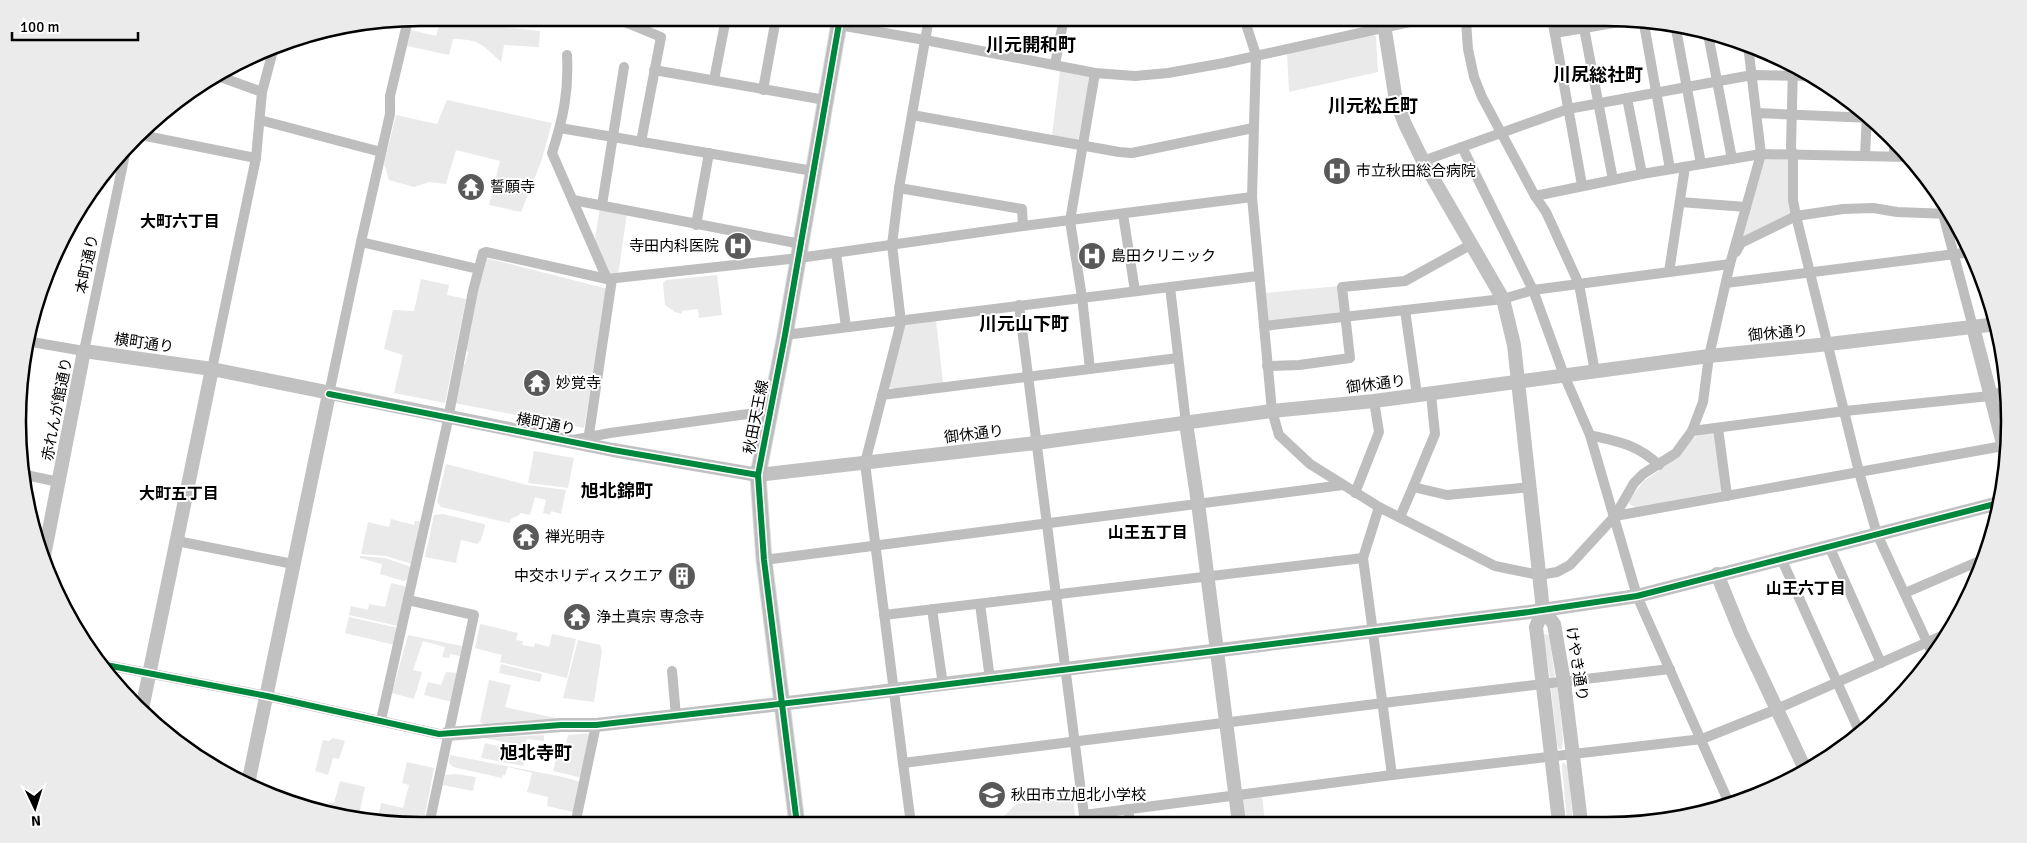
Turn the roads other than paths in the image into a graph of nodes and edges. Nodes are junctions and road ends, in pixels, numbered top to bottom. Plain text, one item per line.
1 (634, 26) edge
2 (724, 26) edge
3 (775, 26) edge
4 (839, 26) edge
5 (862, 26) edge
6 (928, 26) edge
7 (1063, 26) edge
8 (1247, 26) edge
9 (1368, 26) edge
10 (1385, 26) edge
11 (1466, 26) edge
12 (1554, 26) edge
13 (1596, 26) edge
14 (406, 27) edge
15 (1584, 28) junction
16 (1645, 29) edge
17 (1555, 33) junction
18 (1677, 33) edge
19 (925, 40) junction
20 (1709, 40) edge
21 (1749, 53) edge
22 (272, 55) edge
23 (567, 55) dead end
24 (1256, 55) junction
25 (1056, 64) junction
26 (624, 67) dead end
27 (654, 70) junction
28 (1787, 71) edge
29 (1095, 73) junction
30 (1793, 74) edge
31 (1752, 75) junction
32 (225, 79) edge
33 (714, 80) junction
34 (1717, 81) junction
35 (1686, 87) junction
36 (764, 90) junction
37 (262, 92) junction
38 (1657, 92) junction
39 (1627, 98) junction
40 (825, 100) junction
41 (1598, 104) junction
42 (1568, 109) junction
43 (1756, 113) junction
44 (912, 115) junction
45 (1792, 115) junction
46 (1857, 117) edge
47 (260, 120) junction
48 (1868, 126) edge
49 (560, 128) junction
50 (1253, 128) junction
51 (1501, 134) junction
52 (148, 136) edge
53 (613, 138) junction
54 (641, 142) junction
55 (1083, 145) junction
56 (1462, 147) junction
57 (381, 152) junction
58 (1894, 152) edge
59 (709, 153) junction
60 (1760, 154) junction
61 (1793, 154) junction
62 (1865, 155) junction
63 (1894, 156) junction
64 (1899, 156) edge
65 (256, 158) junction
66 (1732, 159) junction
67 (1423, 161) junction
68 (123, 162) edge
69 (1701, 164) junction
70 (1685, 167) junction
71 (1670, 169) junction
72 (813, 171) junction
73 (1642, 174) junction
74 (1613, 180) junction
75 (1582, 185) junction
76 (899, 188) junction
77 (1535, 196) junction
78 (1252, 197) junction
79 (573, 200) junction
80 (1680, 202) junction
81 (602, 205) junction
82 (1746, 207) junction
83 (1939, 210) edge
84 (1123, 214) junction
85 (1796, 216) junction
86 (1070, 221) junction
87 (1948, 224) edge
88 (696, 225) junction
89 (1023, 226) junction
90 (361, 242) junction
91 (1472, 244) junction
92 (892, 245) junction
93 (800, 251) junction
94 (836, 252) junction
95 (1963, 253) edge
96 (1954, 254) junction
97 (1730, 264) junction
98 (478, 269) junction
99 (1670, 272) junction
100 (1810, 272) junction
101 (1258, 276) junction
102 (609, 279) junction
103 (1726, 283) junction
104 (1579, 284) junction
105 (1170, 287) junction
106 (1533, 290) junction
107 (1135, 291) junction
108 (1082, 297) junction
109 (1503, 299) junction
110 (1019, 305) junction
111 (1405, 310) junction
112 (1345, 316) junction
113 (902, 322) junction
114 (1988, 325) edge
115 (1264, 326) junction
116 (1973, 327) junction
117 (846, 328) junction
118 (785, 335) junction
119 (34, 342) edge
120 (1829, 344) junction
121 (84, 351) junction
122 (1709, 356) junction
123 (1178, 358) junction
124 (1267, 366) junction
125 (1090, 369) junction
126 (212, 370) junction
127 (1595, 372) junction
128 (1564, 375) junction
129 (1027, 377) junction
130 (1519, 382) junction
131 (329, 394) junction
132 (1424, 394) junction
133 (882, 395) junction
134 (2000, 395) edge
135 (1990, 396) junction
136 (1374, 401) junction
137 (770, 411) junction
138 (1272, 412) junction
139 (1845, 412) junction
140 (448, 417) junction
141 (1186, 423) junction
142 (1718, 428) junction
143 (1692, 431) junction
144 (1590, 435) junction
145 (2000, 436) edge
146 (588, 440) junction
147 (1036, 443) junction
148 (1999, 454) edge
149 (865, 463) junction
150 (1659, 465) junction
151 (1860, 472) junction
152 (758, 475) junction
153 (30, 476) edge
154 (59, 482) junction
155 (1343, 485) junction
156 (1412, 487) junction
157 (1531, 487) junction
158 (1355, 493) junction
159 (1727, 496) junction
160 (1198, 503) junction
161 (1992, 505) edge
162 (1379, 507) junction
163 (1615, 516) junction
164 (1400, 517) junction
165 (1046, 523) junction
166 (1877, 534) junction
167 (177, 541) junction
168 (876, 545) junction
169 (46, 546) edge
170 (1829, 546) junction
171 (1363, 558) junction
172 (1781, 558) junction
173 (764, 560) junction
174 (1975, 563) edge
175 (293, 564) junction
176 (1717, 574) junction
177 (1207, 575) junction
178 (1540, 575) junction
179 (1905, 593) junction
180 (1054, 594) junction
181 (1637, 596) junction
182 (408, 600) junction
183 (980, 604) junction
184 (932, 609) junction
185 (1543, 610) junction
186 (884, 615) junction
187 (1373, 631) junction
188 (1936, 639) edge
189 (1928, 642) junction
190 (1930, 647) edge
191 (1216, 651) junction
192 (1881, 663) junction
193 (111, 666) edge
194 (1670, 669) junction
195 (1064, 670) junction
196 (672, 671) dead end
197 (150, 674) junction
198 (990, 679) junction
199 (1564, 682) junction
200 (1836, 683) junction
201 (1543, 684) junction
202 (943, 685) junction
203 (893, 691) junction
204 (267, 696) junction
205 (144, 703) edge
206 (1383, 703) junction
207 (781, 704) junction
208 (1777, 709) junction
209 (676, 716) junction
210 (381, 720) junction
211 (1225, 722) junction
212 (596, 725) junction
213 (1857, 726) edge
214 (447, 734) junction
215 (1702, 739) junction
216 (1073, 741) junction
217 (1573, 753) junction
218 (1551, 756) junction
219 (903, 763) junction
220 (1803, 764) edge
221 (1392, 774) junction
222 (249, 777) edge
223 (1234, 795) junction
224 (1727, 798) edge
225 (1128, 809) junction
226 (431, 817) edge
227 (576, 817) edge
228 (797, 817) edge
229 (910, 817) edge
230 (1129, 817) edge
231 (1237, 817) edge
232 (1558, 817) edge
233 (1580, 817) edge

1 - 27 street
2 - 33 street
3 - 36 street
4 - 40 main road, 秋田天王線
5 - 19 street
6 - 19 street
7 - 25 street
8 - 24 street
9 - 24 street
10 - 67 street
11 - 51 street
12 - 17 street
13 - 15 street
14 - 57 street
15 - 17 street
15 - 41 street
16 - 38 street
17 - 42 street
18 - 35 street
19 - 25 street
19 - 44 street
20 - 34 street
21 - 31 street
22 - 37 street
23 - 49 street
24 - 29 street
24 - 50 street
25 - 29 street
26 - 53 street
27 - 33 street
27 - 54 street
28 - 31 street
29 - 55 street
30 - 45 street
31 - 34 street
31 - 43 street
32 - 37 street
33 - 36 street
34 - 35 street
34 - 66 street
35 - 38 street
35 - 69 street
36 - 40 street
37 - 47 street
38 - 39 street
38 - 71 street
39 - 41 street
39 - 73 street
40 - 72 main road, 秋田天王線
41 - 42 street
41 - 74 street
42 - 51 street
42 - 75 street
43 - 45 street
43 - 60 street
44 - 55 street
44 - 76 street
45 - 46 street
45 - 61 street
47 - 57 street
47 - 65 street
48 - 62 street
49 - 53 street
49 - 79 street
50 - 55 street
50 - 78 street
51 - 56 street
51 - 77 street
52 - 65 street
53 - 54 street
53 - 81 street
54 - 59 street
55 - 86 street
56 - 67 street
56 - 106 street
57 - 90 street
58 - 63 street
59 - 72 street
59 - 88 street
60 - 61 street
60 - 66 street
60 - 82 street
61 - 62 street
61 - 85 street
62 - 63 street
63 - 64 street
65 - 126 street
66 - 69 street
67 - 91 street
68 - 121 street, 本町通り
69 - 70 street
70 - 71 street
70 - 80 street
71 - 73 street
72 - 93 main road, 秋田天王線
73 - 74 street
74 - 75 street
75 - 77 street
76 - 89 street
76 - 92 street
77 - 104 street
78 - 84 street
78 - 101 street
79 - 81 street
79 - 102 street
80 - 82 street
80 - 99 street
81 - 88 street
82 - 97 street
83 - 85 street
84 - 86 street
84 - 107 street
85 - 97 street
85 - 100 street
86 - 89 street
86 - 108 street
87 - 96 street
88 - 93 street
89 - 92 street
90 - 98 street
90 - 131 street
91 - 109 street
91 - 112 street
92 - 94 street
92 - 113 street
93 - 94 street
93 - 102 street
93 - 118 main road, 秋田天王線
94 - 117 street
95 - 96 street
96 - 100 street
96 - 116 street
97 - 99 street
97 - 103 street
98 - 102 street
98 - 140 street
99 - 104 street
100 - 103 street
100 - 120 street
101 - 105 street
101 - 115 street
102 - 146 street
103 - 122 street
104 - 106 street
104 - 127 street
105 - 107 street
105 - 123 street
106 - 109 street
106 - 128 street
107 - 108 street
108 - 110 street
108 - 125 street
109 - 111 street
109 - 130 street
110 - 113 street
110 - 129 street
111 - 112 street
111 - 132 street
112 - 115 street
112 - 124 street
113 - 117 street
113 - 133 street
114 - 116 street, 御休通り
115 - 124 street
116 - 120 street, 御休通り
116 - 135 street
117 - 118 street
118 - 137 main road, 秋田天王線
119 - 121 street, 横町通り
120 - 122 street, 御休通り
120 - 139 street
121 - 126 street, 横町通り
121 - 154 street, 赤れんが館通り
122 - 127 street, 御休通り
122 - 143 street
123 - 125 street
123 - 141 street
124 - 138 street
125 - 129 street
126 - 131 street, 横町通り
126 - 167 street
127 - 128 street, 御休通り
128 - 130 street, 御休通り
128 - 144 street
129 - 133 street
129 - 147 street
130 - 132 street, 御休通り
130 - 157 street
131 - 140 street, 横町通り
131 - 175 street
132 - 136 street, 御休通り
132 - 156 street
133 - 149 street
134 - 135 street
135 - 139 street
135 - 145 street
136 - 138 street, 御休通り
136 - 158 street
137 - 146 street
137 - 152 main road, 秋田天王線
138 - 141 street, 御休通り
138 - 155 street
139 - 142 street
139 - 151 street
140 - 146 street, 横町通り
140 - 182 street
141 - 147 street, 御休通り
141 - 160 street
142 - 143 street
142 - 159 street
143 - 150 street
144 - 150 street
144 - 163 street
146 - 152 street, 横町通り
147 - 149 street, 御休通り
147 - 165 street
148 - 151 street
149 - 152 street, 御休通り
149 - 168 street
150 - 163 street
151 - 159 street
151 - 166 street
152 - 173 main road, 秋田天王線
153 - 154 street
154 - 169 street, 赤れんが館通り
155 - 158 street
155 - 160 street
156 - 157 street
156 - 164 street
157 - 178 street
158 - 162 street
159 - 163 street
160 - 165 street
160 - 177 street
161 - 166 street
162 - 164 street
162 - 171 street
163 - 178 street
163 - 181 street
164 - 178 street
165 - 168 street
165 - 180 street
166 - 170 street
166 - 179 street
167 - 175 street
167 - 197 street
168 - 173 street
168 - 186 street
170 - 172 street
170 - 192 street
171 - 177 street
171 - 187 street
172 - 176 street
172 - 200 street
173 - 207 main road, 秋田天王線
174 - 179 street
175 - 204 street
176 - 181 street
176 - 208 street
177 - 180 street
177 - 191 street
178 - 185 street
179 - 189 street
180 - 183 street
180 - 195 street
181 - 185 street
181 - 194 street
182 - 210 street
182 - 214 street
183 - 184 street
183 - 198 street
184 - 186 street
184 - 202 street
185 - 187 street
185 - 199 street, けやき通り
185 - 201 street
186 - 203 street
187 - 191 street
187 - 206 street
188 - 189 street
189 - 190 street
189 - 192 street
191 - 195 street
191 - 211 street
192 - 200 street
193 - 197 street
194 - 199 street
194 - 215 street
195 - 198 street
195 - 216 street
196 - 209 street
197 - 204 street
197 - 205 street
198 - 202 street
199 - 201 street
199 - 217 street, けやき通り
200 - 208 street
200 - 213 street
201 - 206 street
201 - 218 street
202 - 203 street
203 - 207 street
203 - 219 street
204 - 210 street
204 - 222 street
206 - 211 street
206 - 221 street
207 - 209 street
207 - 228 main road, 秋田天王線
208 - 215 street
208 - 220 street
209 - 212 street
210 - 214 street
211 - 216 street
211 - 223 street
212 - 214 street
212 - 227 street
214 - 226 street
215 - 217 street
215 - 224 street
216 - 219 street
216 - 225 street
217 - 218 street
217 - 233 street, けやき通り
218 - 221 street
218 - 232 street
219 - 229 street
221 - 223 street
223 - 225 street
223 - 231 street
225 - 230 street

